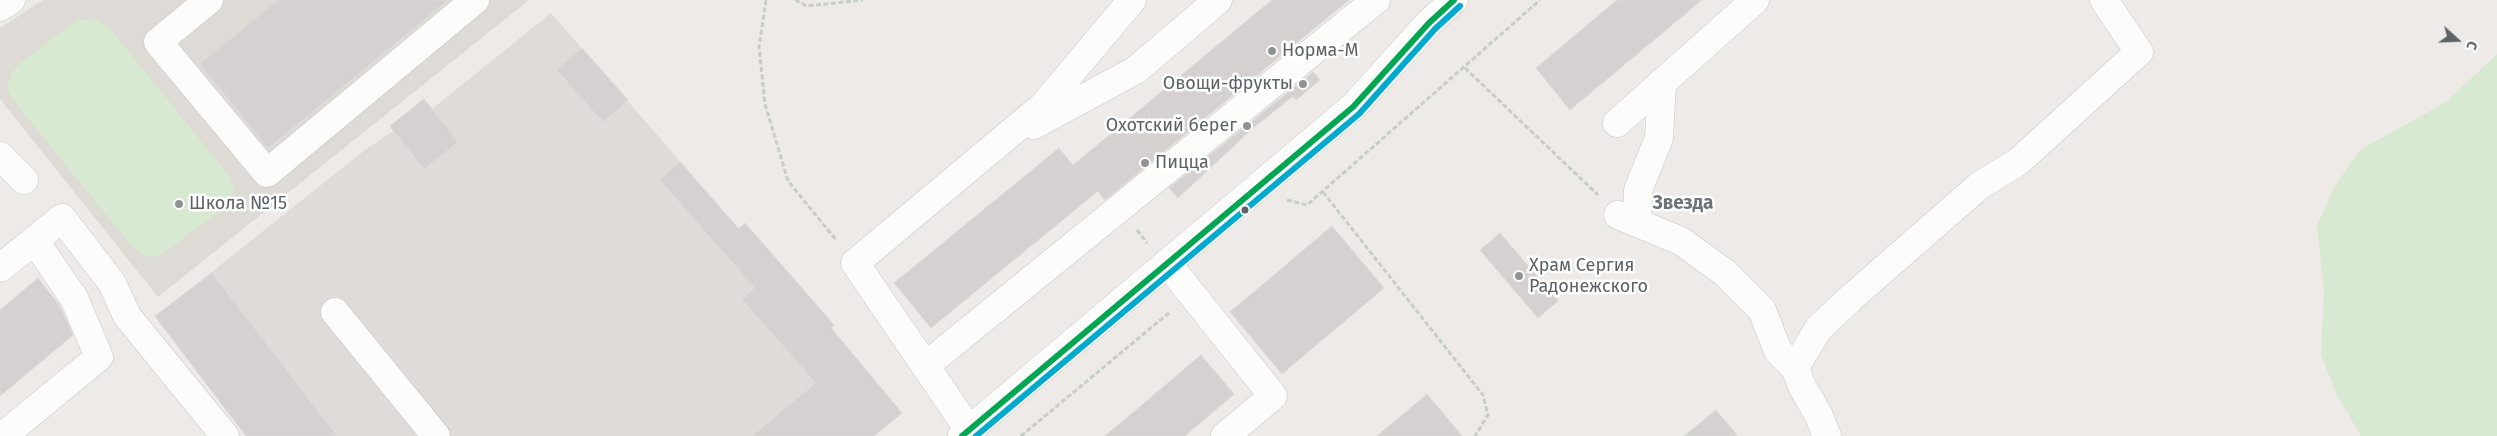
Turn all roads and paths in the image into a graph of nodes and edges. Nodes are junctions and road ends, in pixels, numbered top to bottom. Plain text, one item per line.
1 (11, 0) edge
2 (209, 0) edge
3 (475, 0) edge
4 (766, 0) edge
5 (795, 0) edge
6 (863, 0) edge
7 (1132, 0) edge
8 (1218, 0) edge
9 (1454, 0) edge
10 (1540, 0) edge
11 (1755, 0) edge
12 (2104, 0) edge
13 (1372, 1) edge
14 (0, 7) edge
15 (1465, 68) junction
16 (1662, 82) junction
17 (1616, 122) dead end
18 (994, 147) junction
19 (0, 156) edge
20 (24, 180) dead end
21 (1323, 192) junction
22 (1279, 206) dead end
23 (1628, 219) junction
24 (34, 240) junction
25 (855, 263) junction
26 (1167, 263) junction
27 (0, 268) edge
28 (1189, 291) junction
29 (335, 312) dead end
30 (925, 366) junction
31 (1795, 368) junction
32 (966, 433) edge
33 (3, 436) edge
34 (225, 436) edge
35 (436, 436) edge
36 (1021, 436) edge
37 (1224, 436) edge
38 (1475, 436) edge
39 (1826, 436) edge

1 - 14 street
2 - 3 street
4 - 25 path
5 - 6 path
7 - 18 street
8 - 18 street
9 - 26 street
10 - 15 path
11 - 16 street
12 - 31 street
13 - 30 street
15 - 21 path
15 - 23 path
16 - 17 street
16 - 23 street
18 - 25 street
19 - 20 street
21 - 22 path
21 - 38 path
23 - 31 street
24 - 27 street
24 - 33 street
24 - 34 street
25 - 30 street
26 - 28 street
26 - 32 street
28 - 36 path
28 - 37 street
29 - 35 street
30 - 32 street
31 - 39 street

